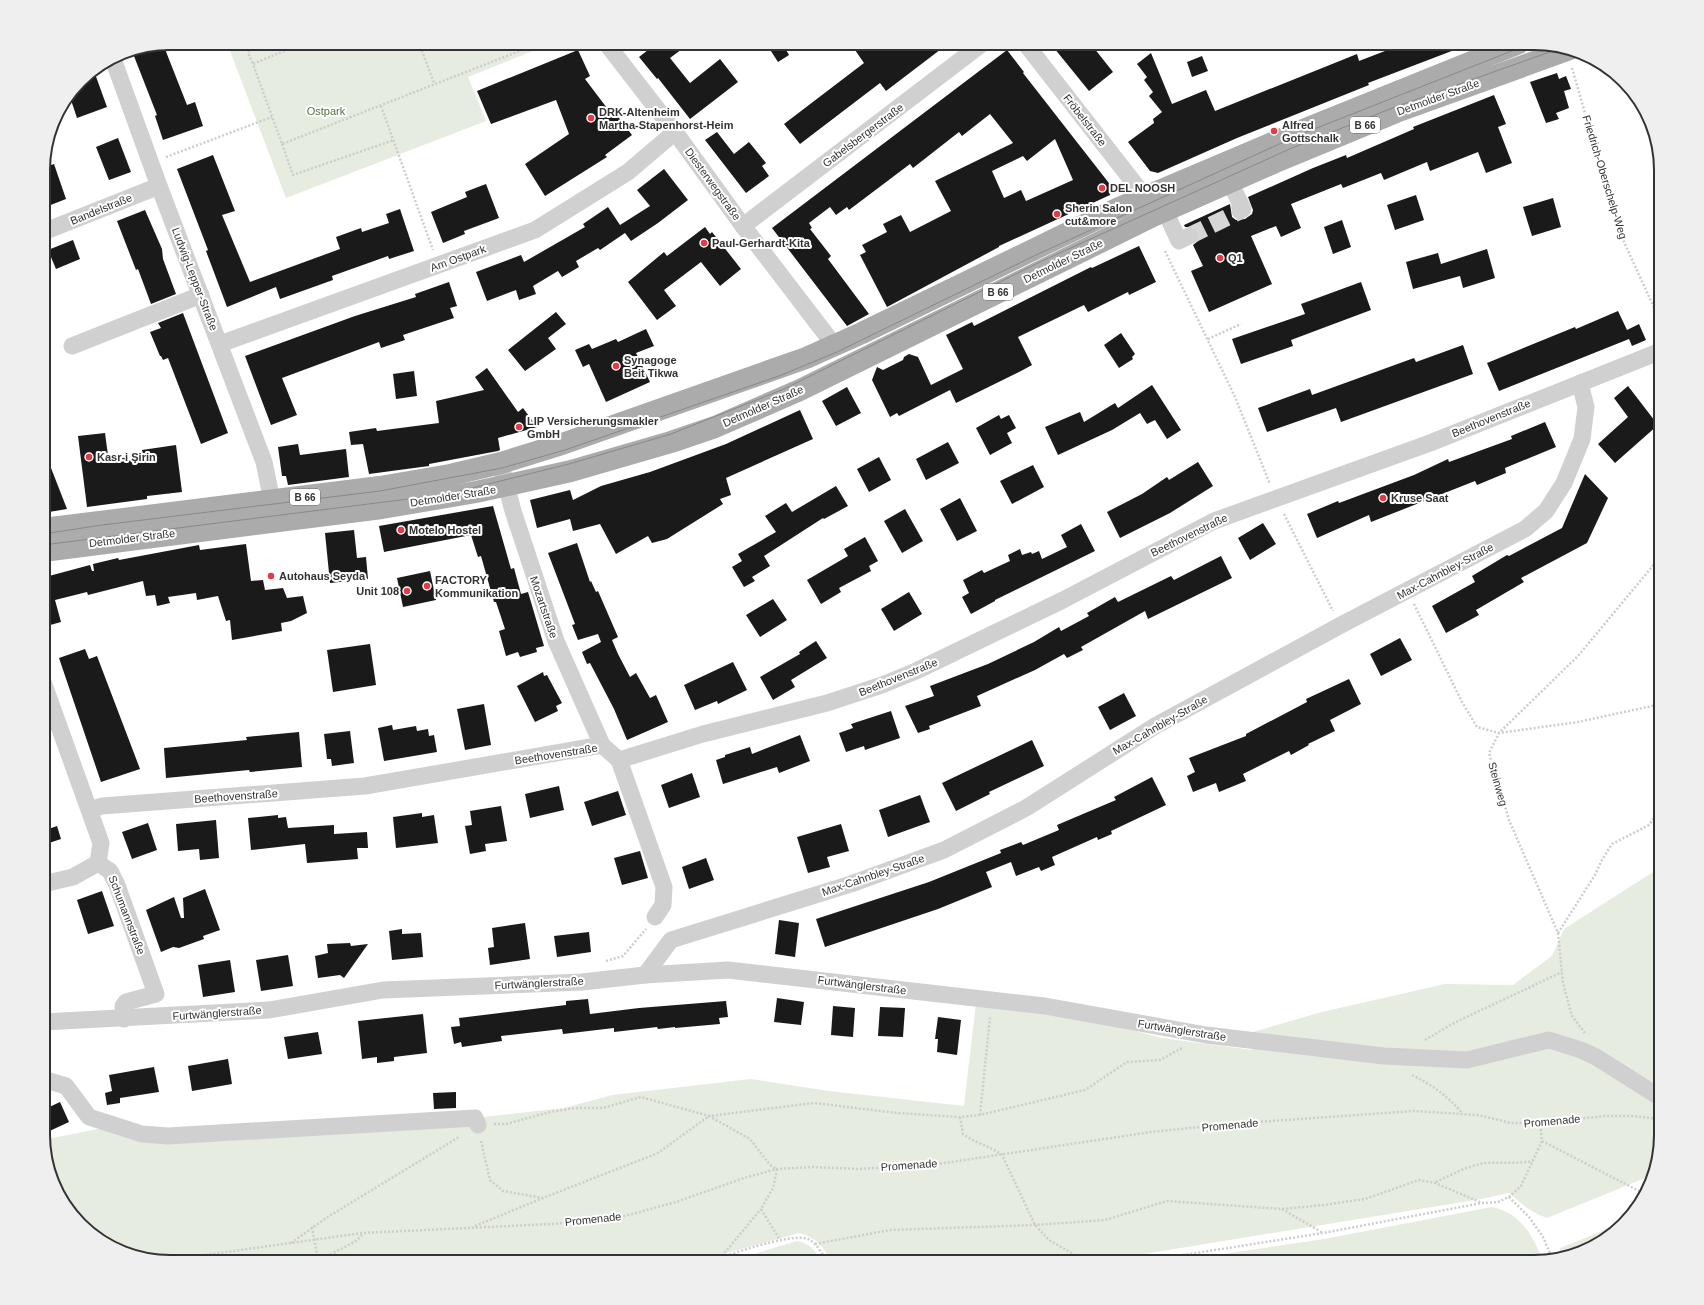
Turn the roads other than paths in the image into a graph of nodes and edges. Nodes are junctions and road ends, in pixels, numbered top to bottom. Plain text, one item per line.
1 (617, 50) edge
2 (974, 50) edge
3 (1030, 50) edge
4 (1502, 50) edge
5 (1560, 53) edge
6 (115, 64) edge
7 (675, 132) junction
8 (1230, 182) junction
9 (159, 186) junction
10 (1154, 208) junction
11 (1240, 211) dead end
12 (743, 226) junction
13 (50, 229) edge
14 (1189, 236) tunnel mouth
15 (201, 295) junction
16 (220, 344) junction
17 (834, 345) junction
18 (72, 346) dead end
19 (1654, 354) edge
20 (844, 369) junction
21 (1580, 383) junction
22 (501, 463) junction
23 (506, 487) junction
24 (272, 501) junction
25 (50, 528) edge
26 (50, 550) edge
27 (50, 701) edge
28 (602, 745) junction
29 (619, 760) junction
30 (90, 810) junction
31 (98, 862) junction
32 (50, 882) edge
33 (655, 917) road end
34 (645, 975) junction
35 (124, 1018) junction
36 (50, 1022) edge
37 (50, 1081) edge
38 (1654, 1094) edge
39 (478, 1125) road end

1 - 7 street, Diesterwegstraße
2 - 12 street, Gabelsbergerstraße
3 - 10 street, Fröbelstraße
4 - 10 main road, Detmolder Straße / B 66
5 - 8 main road, Detmolder Straße / B 66
6 - 9 street, Ludwig-Lepper-Straße
7 - 12 street, Diesterwegstraße
7 - 16 street, Am Ostpark
8 - 10 main road, Detmolder Straße / B 66
8 - 11 street
9 - 13 street, Bandelstraße
9 - 15 street, Ludwig-Lepper-Straße
10 - 14 street, Fröbelstraße
10 - 17 main road, Detmolder Straße / B 66
10 - 20 main road, Detmolder Straße / B 66
12 - 17 street, Diesterwegstraße
15 - 16 street, Ludwig-Lepper-Straße
15 - 18 street
16 - 24 street, Ludwig-Lepper-Straße
17 - 20 main road
17 - 22 main road, Detmolder Straße / B 66
19 - 21 street, Beethovenstraße
20 - 23 main road, Detmolder Straße / B 66
21 - 29 street, Beethovenstraße
21 - 34 street, Max-Cahnbley-Straße
22 - 23 street, Mozartstraße
22 - 24 main road, Detmolder Straße / B 66
23 - 26 main road, Detmolder Straße / B 66
23 - 28 street, Mozartstraße
24 - 25 main road, Detmolder Straße / B 66
27 - 30 street
28 - 29 street, Beethovenstraße
28 - 30 street, Beethovenstraße
29 - 33 street
30 - 31 street
31 - 32 street
31 - 35 street, Schumannstraße
34 - 35 street, Furtwänglerstraße
34 - 38 street, Furtwänglerstraße
35 - 36 street, Furtwänglerstraße
37 - 39 street

